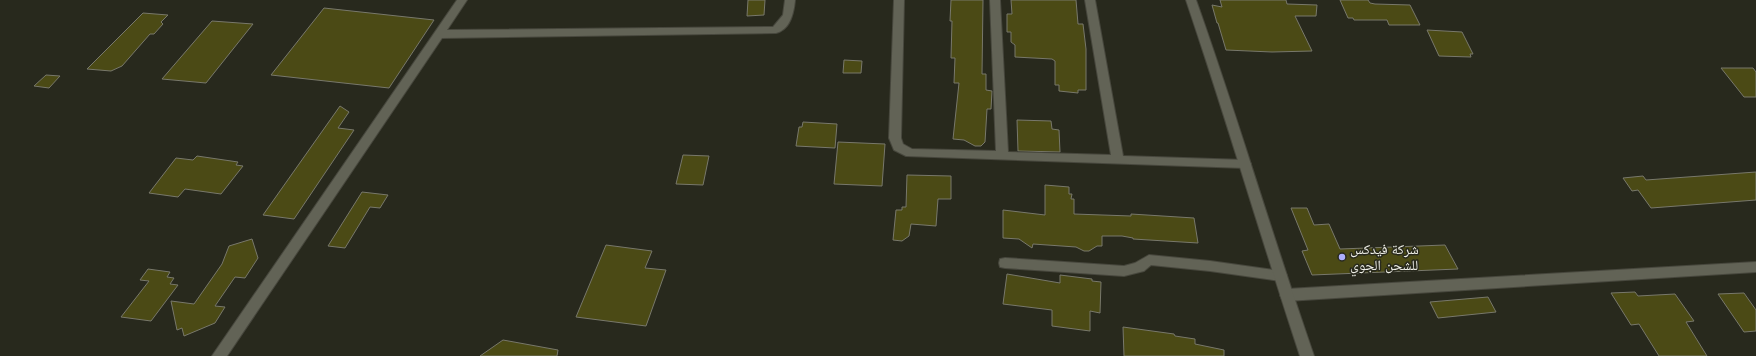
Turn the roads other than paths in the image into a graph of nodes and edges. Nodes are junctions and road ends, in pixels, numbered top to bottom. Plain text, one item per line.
1 (462, 0) edge
2 (790, 0) edge
3 (899, 0) edge
4 (994, 0) edge
5 (1090, 0) edge
6 (1191, 0) edge
7 (440, 34) junction
8 (1002, 156) junction
9 (1118, 160) junction
10 (1245, 164) junction
11 (1005, 263) dead end
12 (1756, 268) edge
13 (1280, 276) junction
14 (1287, 295) junction
15 (219, 356) edge
16 (1307, 356) edge

1 - 7 street
2 - 7 street
3 - 8 street
4 - 8 street
5 - 9 street
6 - 10 street
7 - 15 street
8 - 9 street
9 - 10 street
10 - 13 street
11 - 13 street
12 - 14 street
13 - 14 street
14 - 16 street

